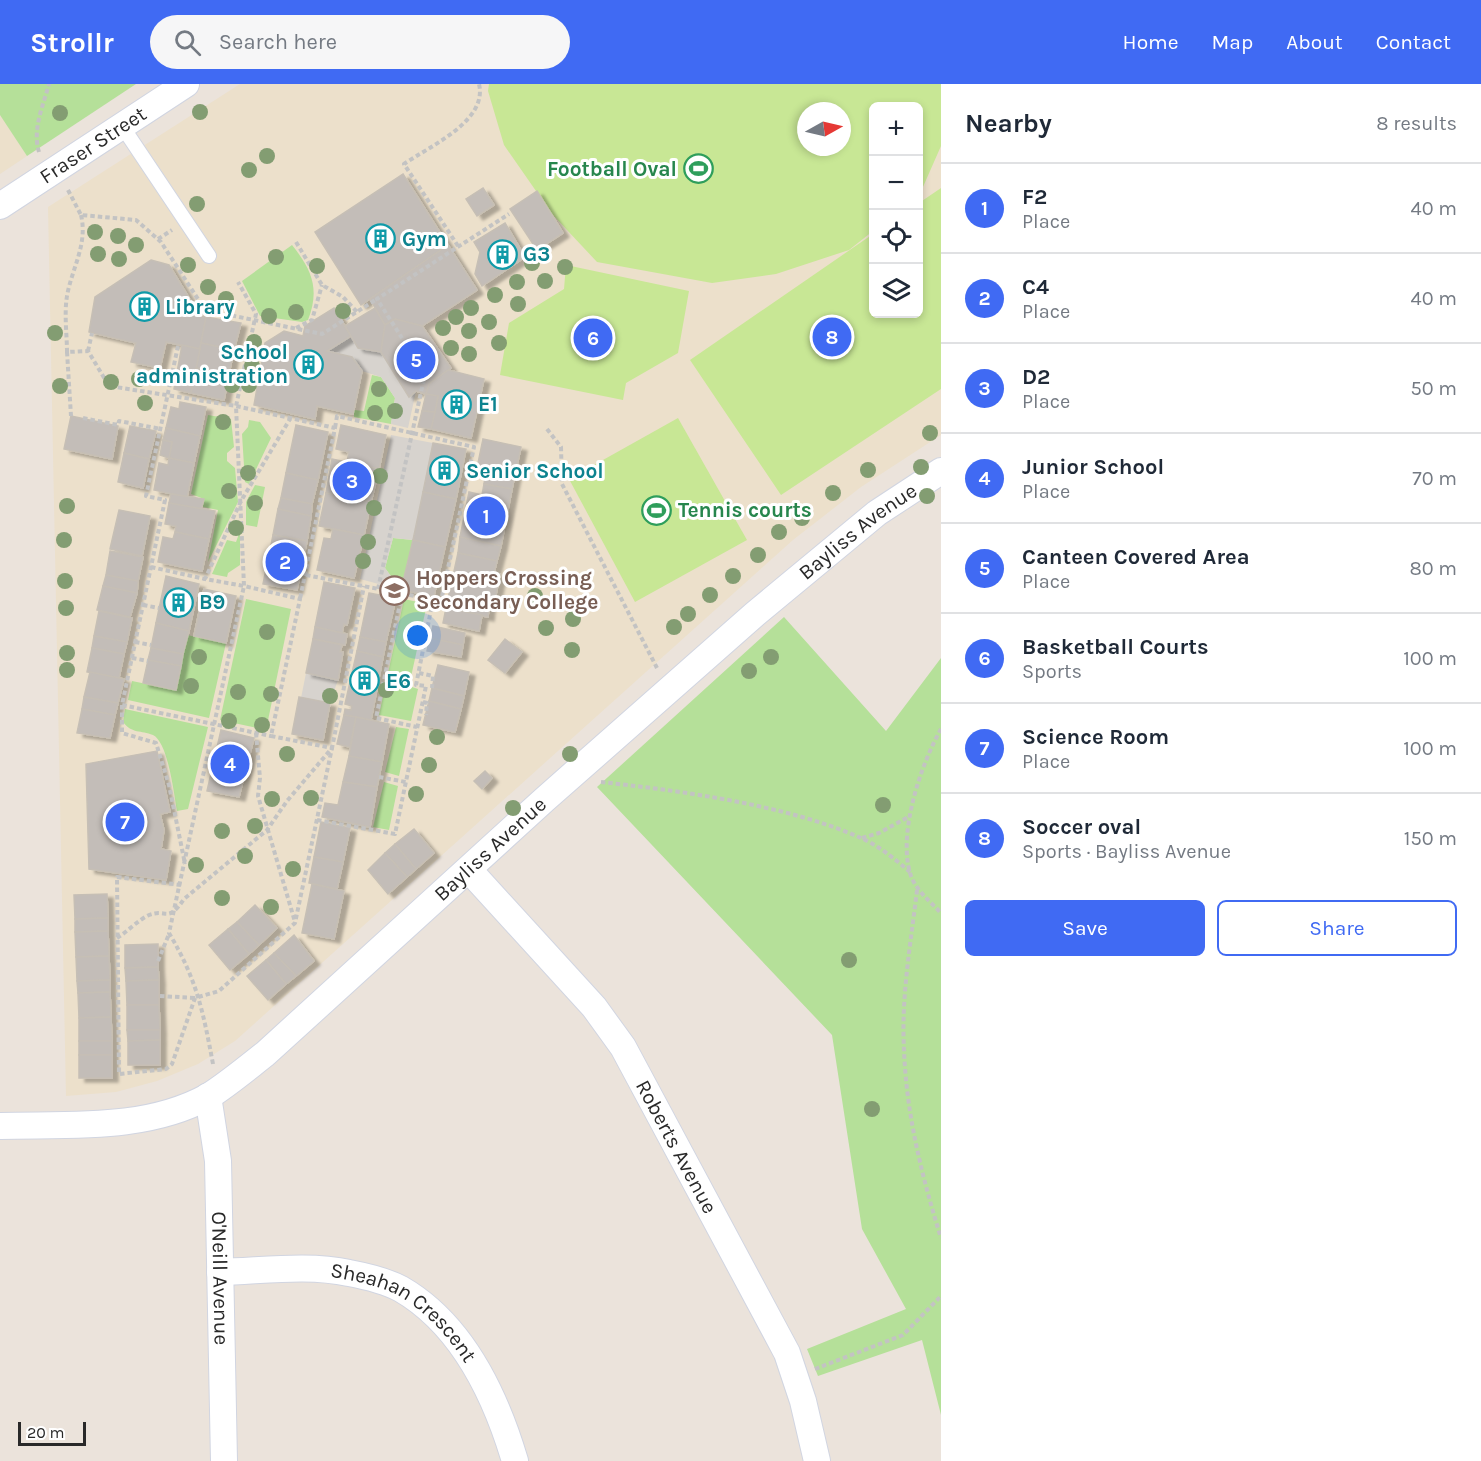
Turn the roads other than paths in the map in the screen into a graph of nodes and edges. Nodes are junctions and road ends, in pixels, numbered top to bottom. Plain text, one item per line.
1 (186, 84) edge
2 (122, 126) junction
3 (0, 206) edge
4 (209, 256) dead end
5 (941, 471) edge
6 (470, 870) junction
7 (208, 1096) junction
8 (0, 1126) edge
9 (220, 1272) junction
10 (224, 1461) edge
11 (515, 1461) edge
12 (817, 1461) edge

1 - 2 street, Fraser Street
2 - 3 street, Fraser Street
2 - 4 lane
5 - 6 street, Bayliss Avenue
6 - 7 street, Bayliss Avenue
6 - 12 street, Roberts Avenue
7 - 8 street, Bayliss Avenue
7 - 9 street, O'Neill Avenue
9 - 10 street, O'Neill Avenue
9 - 11 street, Sheahan Crescent

